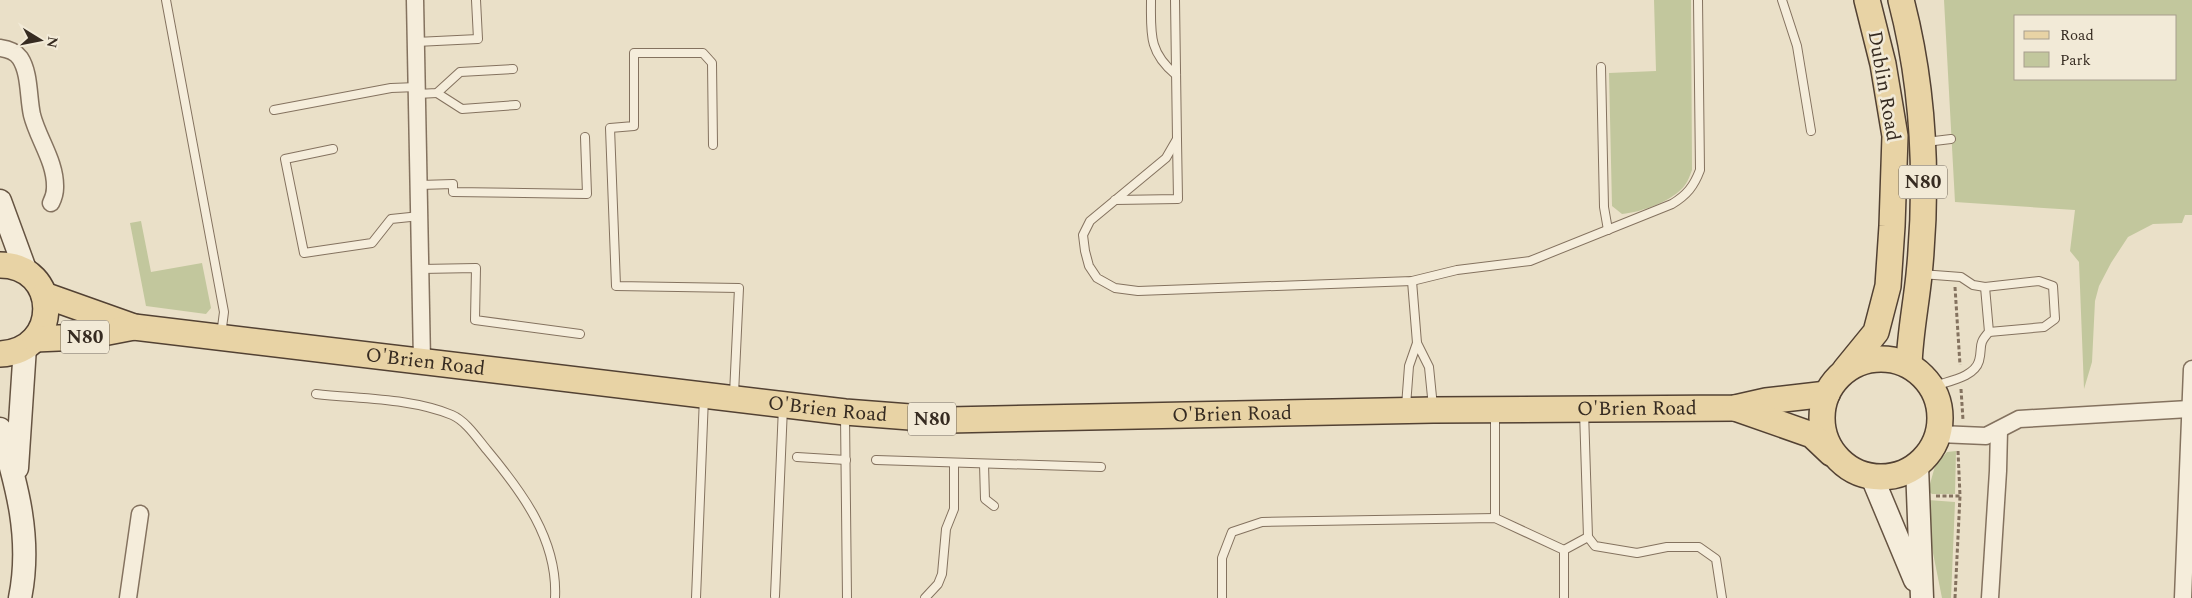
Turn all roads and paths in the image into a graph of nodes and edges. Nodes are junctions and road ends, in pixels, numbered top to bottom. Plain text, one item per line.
1 (166, 0) edge
2 (415, 0) edge
3 (476, 0) edge
4 (1151, 0) edge
5 (1175, 0) edge
6 (1698, 0) edge
7 (1782, 0) edge
8 (1867, 0) edge
9 (1901, 0) edge
10 (416, 42) junction
11 (0, 48) edge
12 (1601, 67) dead end
13 (513, 69) dead end
14 (1176, 75) junction
15 (417, 90) junction
16 (437, 93) junction
17 (516, 105) dead end
18 (274, 110) dead end
19 (1812, 131) dead end
20 (586, 137) dead end
21 (1177, 138) junction
22 (1951, 139) dead end
23 (1922, 143) junction
24 (713, 145) dead end
25 (333, 149) dead end
26 (420, 186) junction
27 (1115, 200) junction
28 (0, 201) edge
29 (51, 203) dead end
30 (420, 216) junction
31 (1608, 230) junction
32 (0, 266) edge
33 (421, 269) junction
34 (26, 272) junction
35 (1919, 274) junction
36 (1954, 276) junction
37 (1412, 281) junction
38 (1985, 287) junction
39 (44, 295) junction
40 (134, 327) junction
41 (1989, 332) junction
42 (580, 334) dead end
43 (220, 337) junction
44 (30, 343) junction
45 (1417, 343) junction
46 (0, 354) edge
47 (422, 361) junction
48 (1909, 365) junction
49 (2192, 369) edge
50 (1845, 370) junction
51 (1960, 376) junction
52 (1932, 387) junction
53 (316, 394) dead end
54 (1827, 394) junction
55 (704, 395) junction
56 (734, 399) junction
57 (783, 405) junction
58 (1735, 408) junction
59 (1584, 409) junction
60 (2189, 409) junction
61 (1406, 410) junction
62 (1433, 410) junction
63 (1495, 410) junction
64 (845, 412) junction
65 (0, 429) edge
66 (1998, 430) junction
67 (1950, 436) junction
68 (797, 457) dead end
69 (1838, 459) junction
70 (846, 460) junction
71 (876, 460) dead end
72 (954, 463) junction
73 (984, 464) junction
74 (1917, 466) junction
75 (1101, 467) dead end
76 (1872, 477) junction
77 (16, 482) junction
78 (1960, 496) junction
79 (1918, 497) junction
80 (994, 506) dead end
81 (140, 514) dead end
82 (1495, 518) junction
83 (1588, 537) junction
84 (1564, 550) junction
85 (1921, 595) edge
86 (775, 596) dead end
87 (20, 598) edge
88 (128, 598) edge
89 (556, 598) edge
90 (696, 598) edge
91 (847, 598) edge
92 (925, 598) edge
93 (1222, 598) edge
94 (1564, 598) edge
95 (1722, 598) edge
96 (1955, 598) edge
97 (1990, 598) edge
98 (2183, 598) edge

1 - 43 lane
2 - 10 street
3 - 10 lane
4 - 14 lane
5 - 14 lane
6 - 31 lane
7 - 19 lane
8 - 50 main road, Dublin Road / N80
9 - 23 main road, Dublin Road / N80
10 - 15 street
11 - 29 street
12 - 31 lane
13 - 16 lane
14 - 21 lane
15 - 16 lane
15 - 18 lane
15 - 26 street
16 - 17 lane
20 - 26 lane
21 - 27 lane
21 - 27 lane
22 - 23 lane
23 - 35 main road, Dublin Road / N80
24 - 56 lane
25 - 30 lane
26 - 30 street
27 - 37 lane
28 - 34 main road
30 - 33 street
31 - 37 lane
32 - 34 main road
33 - 42 lane
33 - 47 street
34 - 39 main road
35 - 36 lane
35 - 48 main road, Dublin Road / N80
36 - 38 lane
36 - 51 path
37 - 45 lane
38 - 41 lane
38 - 41 lane
39 - 40 main road, O'Brien Road / N80
39 - 44 main road, N80
40 - 43 main road, O'Brien Road / N80
40 - 44 main road, O'Brien Road / N80
41 - 51 lane
43 - 47 main road, O'Brien Road / N80
44 - 46 main road, N80
44 - 77 main road
45 - 61 lane
45 - 62 lane
47 - 55 main road, O'Brien Road / N80
48 - 50 main road, N80
48 - 52 main road, N80
49 - 60 street
50 - 54 main road, N80
51 - 52 lane
51 - 67 path
52 - 67 main road, N80
53 - 89 lane
54 - 58 main road, O'Brien Road / N80
54 - 69 main road, N80
55 - 56 main road, O'Brien Road / N80
55 - 90 lane
56 - 57 main road, O'Brien Road / N80
57 - 64 main road, O'Brien Road / N80
57 - 86 lane
58 - 59 main road, O'Brien Road / N80
58 - 69 main road, O'Brien Road / N80
59 - 63 main road, O'Brien Road / N80
59 - 83 lane
60 - 66 street
60 - 98 street
61 - 62 main road, O'Brien Road / N80
61 - 64 main road, O'Brien Road / N80
62 - 63 main road, O'Brien Road / N80
63 - 82 lane
64 - 70 lane
65 - 77 main road
66 - 67 street
66 - 97 street
67 - 74 main road
67 - 78 path
68 - 70 lane
69 - 76 main road, N80
70 - 91 lane
71 - 72 lane
72 - 73 lane
72 - 92 lane
73 - 75 lane
73 - 80 lane
74 - 76 main road, N80
74 - 79 main road
76 - 85 main road
77 - 87 main road
78 - 79 path
78 - 96 path
79 - 85 main road
81 - 88 street
82 - 84 lane
82 - 93 lane
83 - 84 lane
83 - 95 lane
84 - 94 lane

